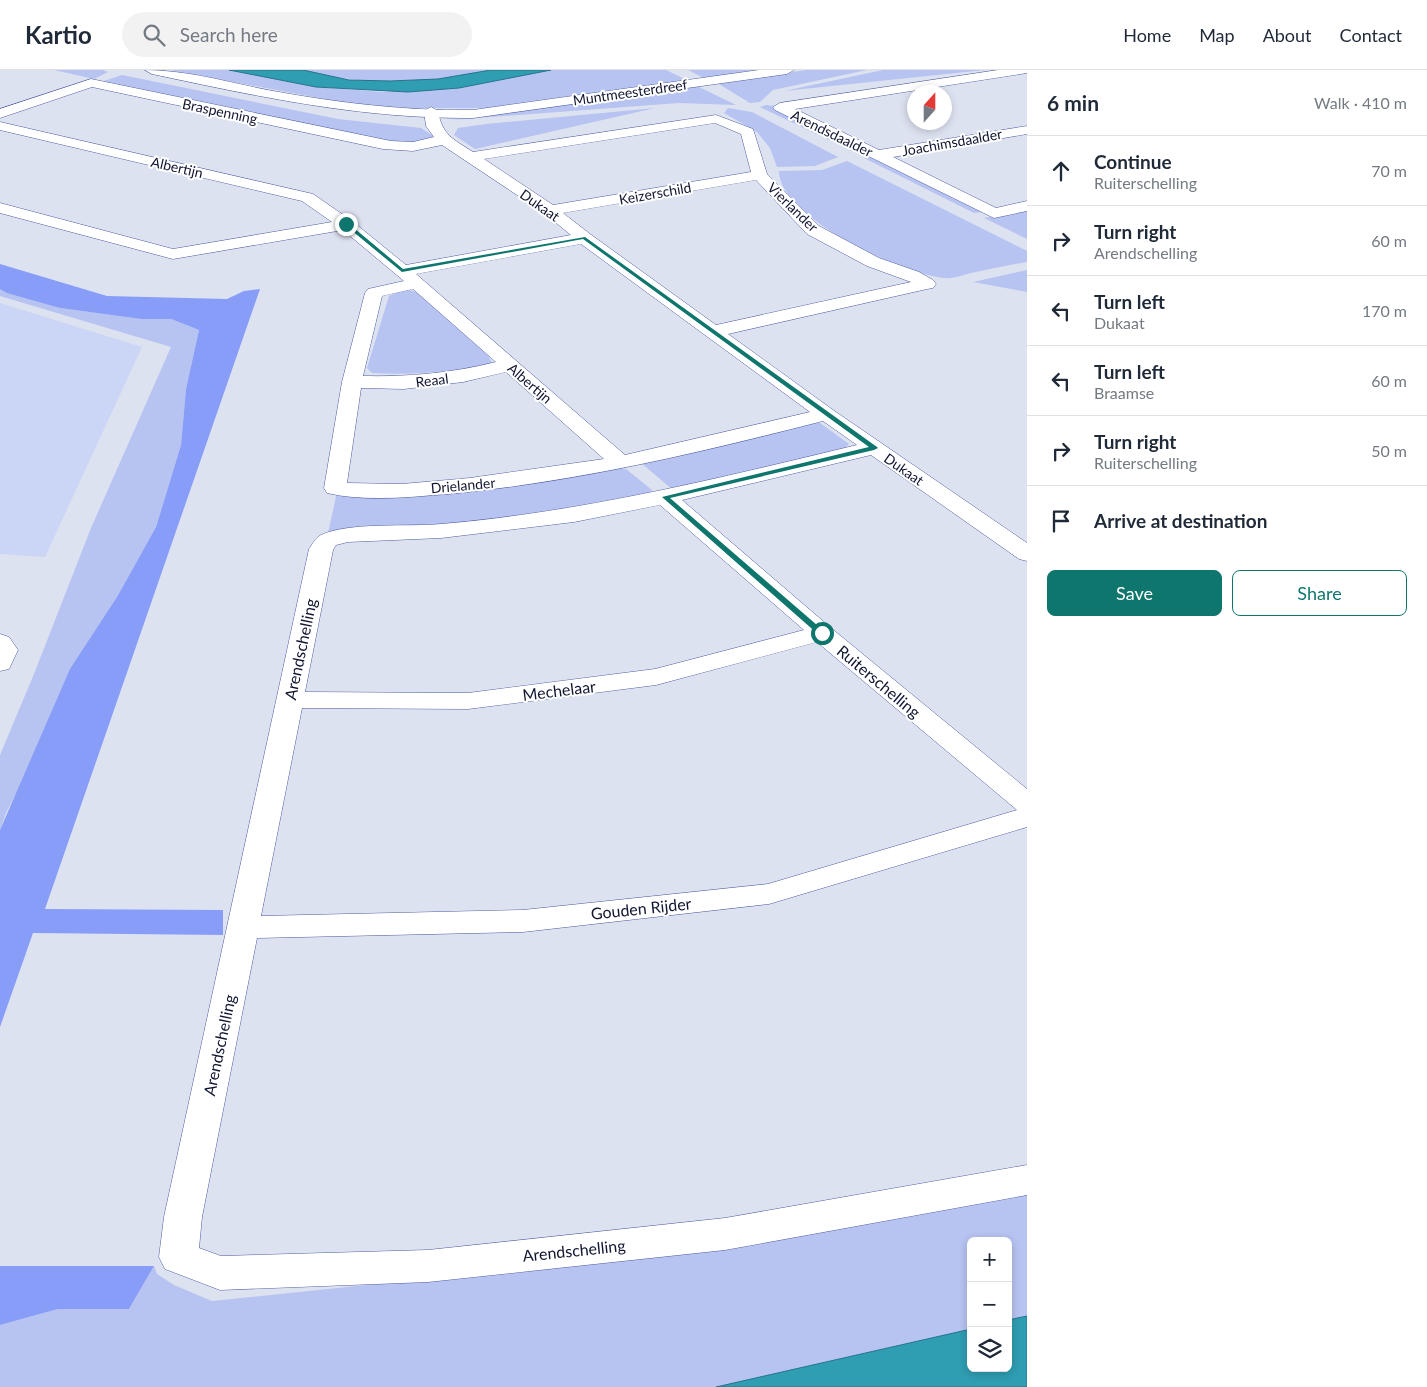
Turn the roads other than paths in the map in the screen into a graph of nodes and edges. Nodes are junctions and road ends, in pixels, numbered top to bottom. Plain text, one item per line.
1 (152, 70) edge
2 (787, 70) edge
3 (1024, 70) edge
4 (431, 113) junction
5 (0, 114) edge
6 (0, 126) edge
7 (1027, 130) edge
8 (443, 139) junction
9 (877, 155) junction
10 (469, 157) junction
11 (760, 175) junction
12 (1027, 206) edge
13 (0, 208) edge
14 (550, 210) junction
15 (346, 224) junction
16 (584, 238) junction
17 (409, 277) junction
18 (712, 332) junction
19 (510, 365) junction
20 (352, 382) junction
21 (826, 414) junction
22 (874, 448) junction
23 (622, 463) junction
24 (665, 497) junction
25 (1027, 554) edge
26 (822, 633) junction
27 (0, 642) edge
28 (0, 663) edge
29 (290, 700) junction
30 (1027, 804) edge
31 (1027, 816) edge
32 (243, 927) junction
33 (1027, 1180) edge

1 - 4 street, Muntmeesterdreef
2 - 4 street, Muntmeesterdreef
3 - 9 street, Arendsdaalder
4 - 8 street, Dukaat
5 - 8 street, Braspenning
6 - 15 street, Albertijn
7 - 9 street, Joachimsdaalder
8 - 10 street, Dukaat
9 - 12 street, Arendsdaalder
10 - 11 street, Vierlander
10 - 14 street, Dukaat
11 - 14 street, Keizerschild
11 - 18 street, Vierlander
13 - 15 street
14 - 16 street, Dukaat
15 - 17 street
16 - 17 street
16 - 18 street, Dukaat
17 - 19 street, Albertijn
17 - 20 street, Drielander
18 - 21 street, Dukaat
19 - 20 street, Reaal
19 - 23 street, Albertijn
20 - 23 street, Drielander
21 - 22 street, Dukaat
21 - 23 street, Drielander
22 - 24 street, Arendschelling
22 - 25 street, Dukaat
24 - 26 street, Ruiterschelling
24 - 29 street, Arendschelling
26 - 29 street, Mechelaar
26 - 30 street, Ruiterschelling
27 - 28 street
29 - 32 street, Arendschelling
31 - 32 street, Gouden Rijder
32 - 33 street, Arendschelling

